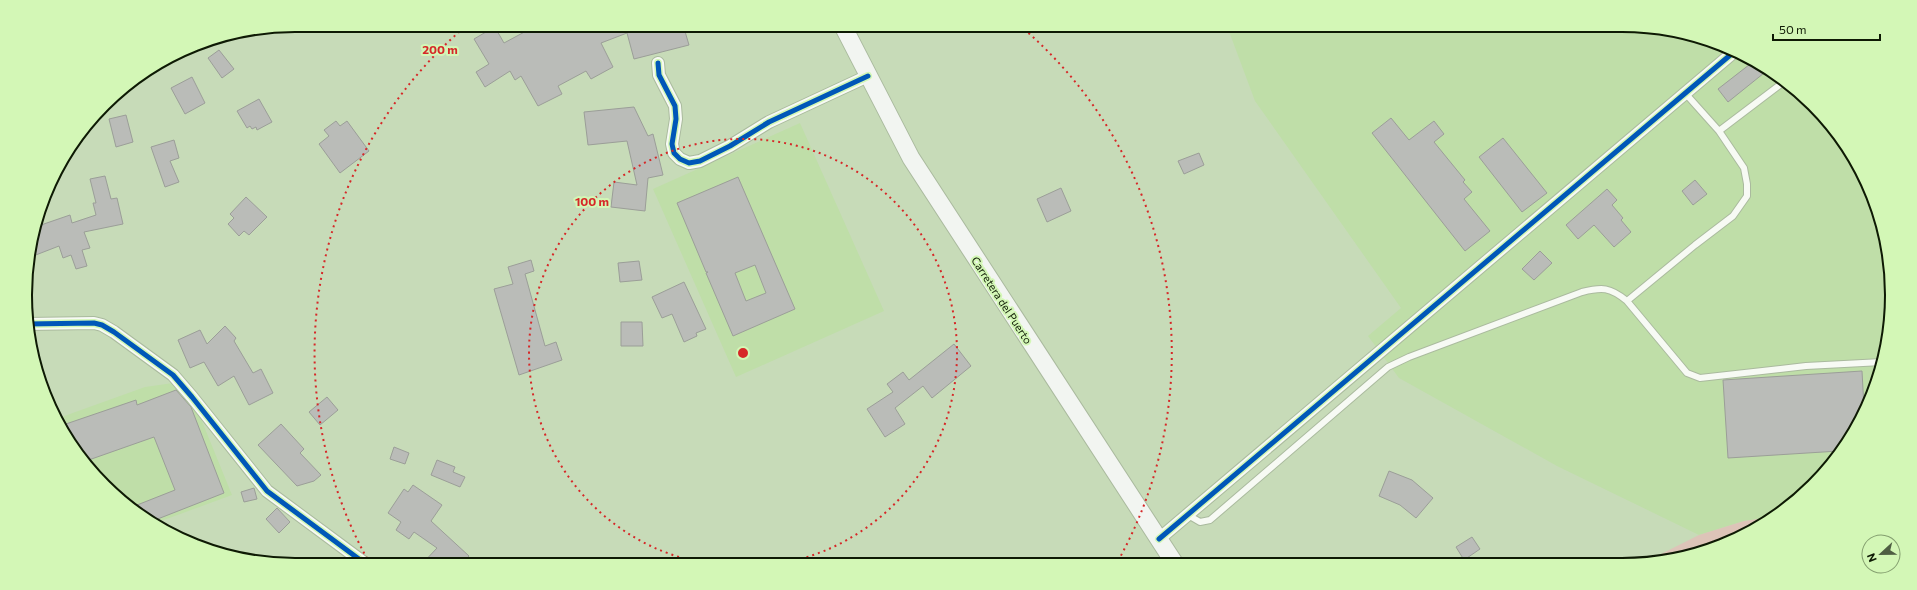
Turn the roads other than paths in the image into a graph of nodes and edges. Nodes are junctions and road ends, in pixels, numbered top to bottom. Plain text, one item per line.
1 (846, 32) edge
2 (1730, 55) edge
3 (658, 63) dead end
4 (868, 76) junction
5 (1780, 85) edge
6 (1685, 93) junction
7 (1719, 130) junction
8 (1627, 301) junction
9 (34, 324) edge
10 (1876, 362) edge
11 (1188, 515) junction
12 (1159, 539) junction
13 (357, 558) edge
14 (1171, 558) edge

1 - 4 main road, Carretera del Puerto
2 - 6 street
3 - 4 street
4 - 12 main road, Carretera del Puerto
5 - 7 lane
6 - 7 lane
6 - 11 street
7 - 8 lane
8 - 10 lane
8 - 11 lane
9 - 13 street
11 - 12 street
12 - 14 main road, Carretera del Puerto

